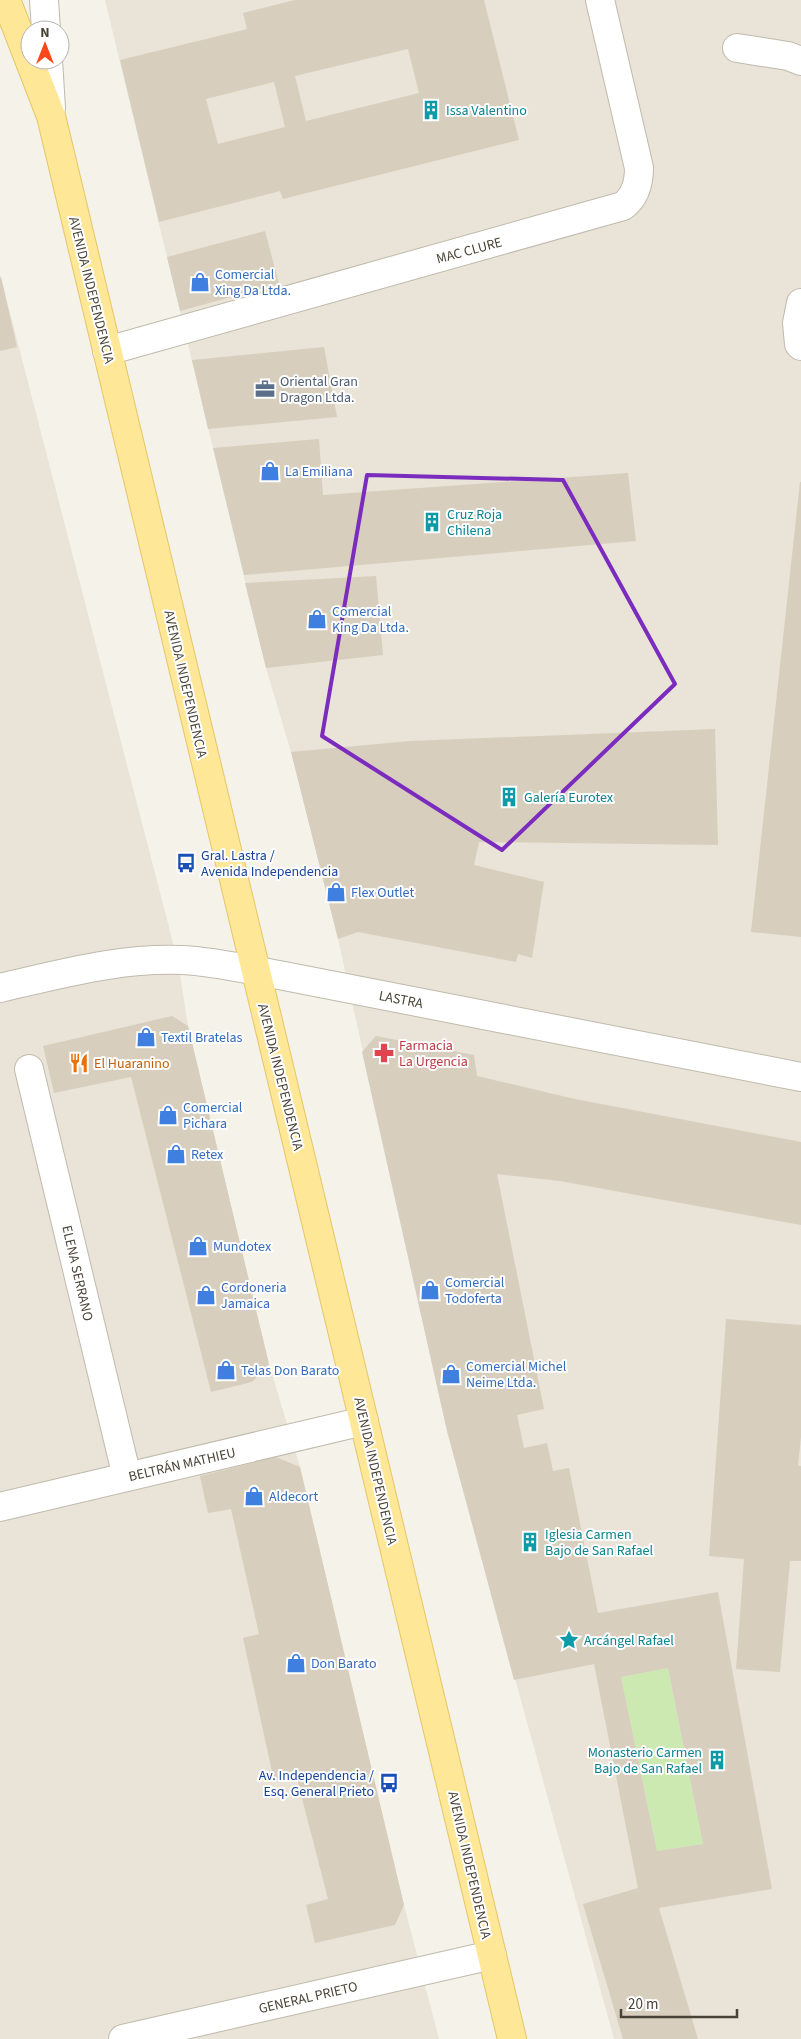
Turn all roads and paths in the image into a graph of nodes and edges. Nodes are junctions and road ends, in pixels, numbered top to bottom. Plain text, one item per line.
1 (6, 0) edge
2 (44, 0) edge
3 (600, 0) edge
4 (45, 20) edge
5 (737, 48) dead end
6 (801, 61) edge
7 (49, 70) edge
8 (51, 116) junction
9 (801, 303) edge
10 (801, 346) edge
11 (107, 351) junction
12 (256, 970) junction
13 (0, 988) edge
14 (29, 1069) dead end
15 (801, 1077) edge
16 (364, 1421) junction
17 (127, 1477) junction
18 (0, 1508) edge
19 (492, 1955) junction
20 (225, 2028) edge
21 (123, 2039) edge
22 (512, 2039) edge

1 - 8 main road, AVENIDA INDEPENDENCIA
2 - 4 street
3 - 11 street, MAC CLURE
5 - 6 street
7 - 8 street, AVENIDA INDEPENDENCIA
8 - 11 main road, AVENIDA INDEPENDENCIA
9 - 10 street
11 - 12 main road, AVENIDA INDEPENDENCIA
12 - 13 street, LASTRA
12 - 15 street, LASTRA
12 - 16 main road, AVENIDA INDEPENDENCIA
14 - 17 street, ELENA SERRANO
16 - 17 street, BELTRÁN MATHIEU
16 - 19 main road, AVENIDA INDEPENDENCIA
17 - 18 street, BELTRÁN MATHIEU
19 - 20 street, GENERAL PRIETO
19 - 22 main road, AVENIDA INDEPENDENCIA
20 - 21 street, GENERAL PRIETO

